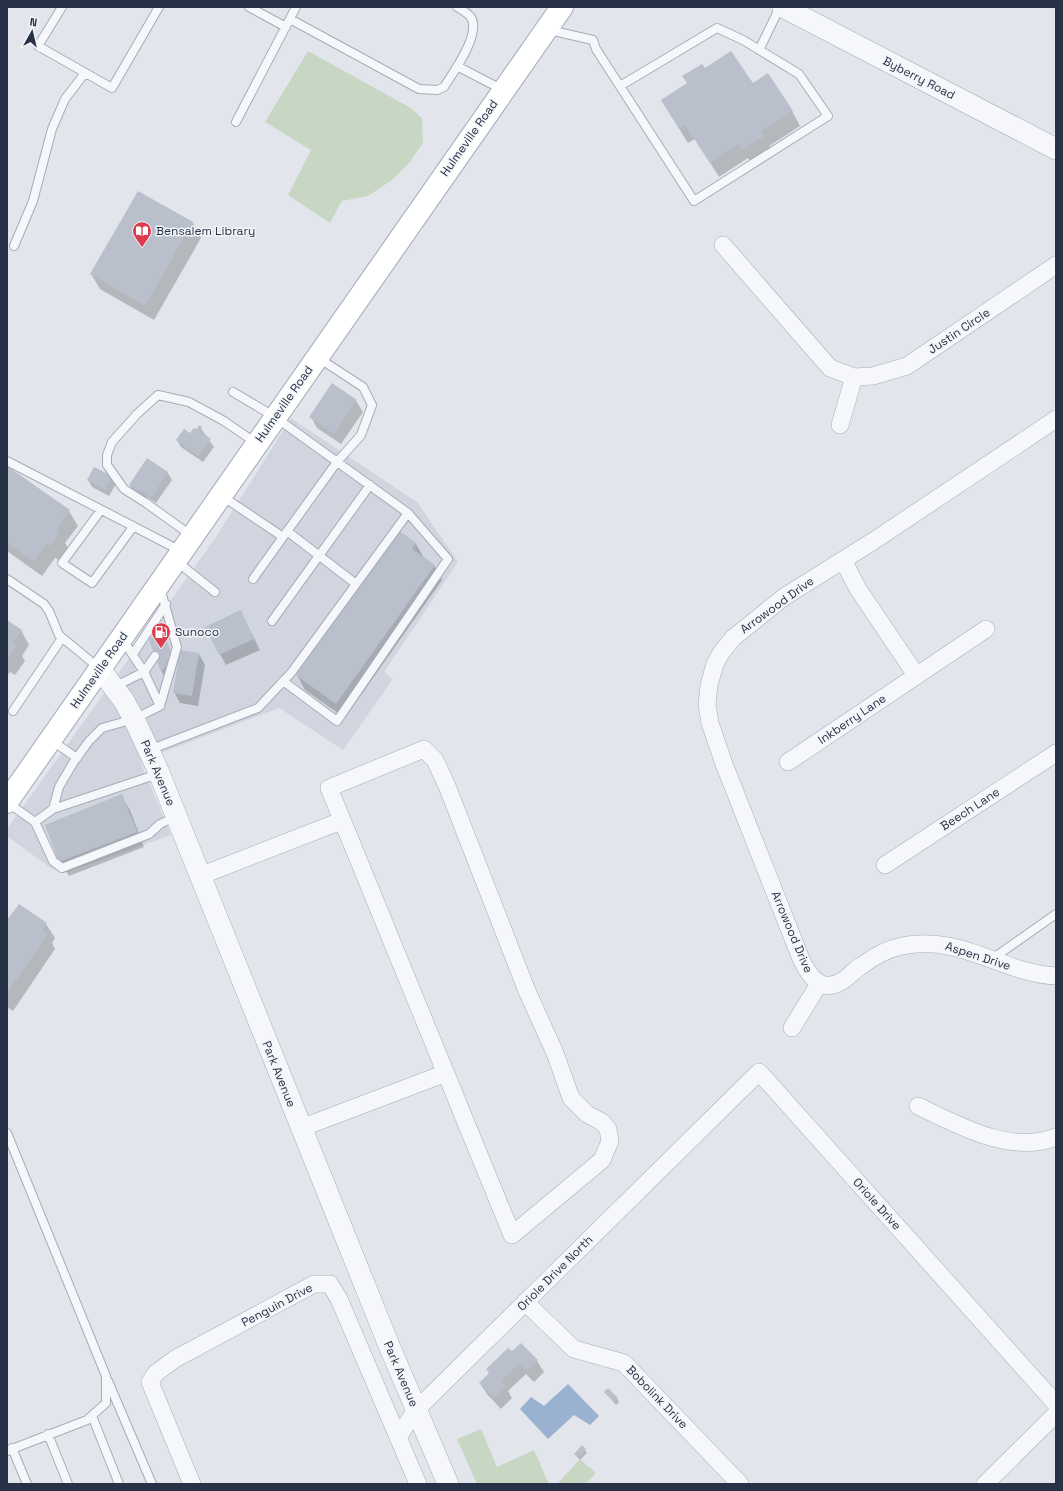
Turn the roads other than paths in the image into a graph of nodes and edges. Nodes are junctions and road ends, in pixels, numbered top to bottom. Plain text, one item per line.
1 (62, 7) edge
2 (159, 7) edge
3 (249, 7) edge
4 (296, 7) edge
5 (457, 7) edge
6 (562, 7) edge
7 (781, 7) edge
8 (290, 18) junction
9 (286, 27) junction
10 (546, 29) junction
11 (759, 50) junction
12 (457, 66) junction
13 (86, 73) junction
14 (620, 86) junction
15 (503, 90) junction
16 (236, 122) dead end
17 (1056, 149) edge
18 (723, 245) dead end
19 (14, 246) dead end
20 (1056, 265) edge
21 (317, 357) junction
22 (854, 377) junction
23 (233, 392) dead end
24 (275, 417) junction
25 (1056, 419) edge
26 (840, 425) dead end
27 (256, 444) junction
28 (7, 461) edge
29 (337, 462) junction
30 (370, 485) junction
31 (221, 495) junction
32 (101, 510) junction
33 (408, 513) junction
34 (133, 527) junction
35 (285, 534) junction
36 (183, 549) junction
37 (319, 556) junction
38 (843, 560) junction
39 (7, 579) edge
40 (253, 579) dead end
41 (356, 584) junction
42 (215, 592) dead end
43 (162, 594) junction
44 (272, 621) dead end
45 (986, 629) dead end
46 (173, 630) junction
47 (62, 638) junction
48 (166, 639) dead end
49 (127, 645) junction
50 (155, 656) dead end
51 (100, 669) junction
52 (144, 672) junction
53 (916, 676) junction
54 (283, 681) junction
55 (114, 687) junction
56 (160, 706) junction
57 (13, 710) dead end
58 (134, 719) junction
59 (50, 739) junction
60 (148, 750) junction
61 (1056, 753) edge
62 (77, 758) junction
63 (788, 762) dead end
64 (159, 773) junction
65 (7, 802) edge
66 (53, 809) junction
67 (177, 816) junction
68 (341, 821) junction
69 (35, 822) junction
70 (885, 865) dead end
71 (200, 876) junction
72 (1056, 914) edge
73 (992, 958) junction
74 (1056, 976) edge
75 (819, 984) junction
76 (792, 1028) dead end
77 (446, 1073) junction
78 (918, 1106) dead end
79 (301, 1128) junction
80 (7, 1133) edge
81 (694, 1136) joint
82 (1056, 1137) edge
83 (524, 1302) junction
84 (106, 1376) junction
85 (1056, 1404) edge
86 (416, 1410) junction
87 (1056, 1414) edge
88 (92, 1416) junction
89 (48, 1434) junction
90 (398, 1437) junction
91 (9, 1450) edge
92 (27, 1484) edge
93 (68, 1484) edge
94 (119, 1484) edge
95 (152, 1484) edge
96 (192, 1484) edge
97 (418, 1484) edge
98 (448, 1484) edge
99 (740, 1484) edge
100 (985, 1484) edge

1 - 13 lane
2 - 13 lane
3 - 9 lane
4 - 8 lane
5 - 12 lane
6 - 10 main road, Hulmeville Road
7 - 11 lane
7 - 17 street, Byberry Road
8 - 9 lane
8 - 12 lane
9 - 16 lane
10 - 14 lane
10 - 15 main road, Hulmeville Road
11 - 14 lane
11 - 14 lane
12 - 15 lane
13 - 19 lane
15 - 21 main road, Hulmeville Road
18 - 22 street, Justin Circle
20 - 22 street, Justin Circle
21 - 24 main road, Hulmeville Road
21 - 29 lane
22 - 26 street
23 - 24 lane
24 - 27 main road, Hulmeville Road
24 - 29 lane
25 - 38 street, Arrowood Drive
27 - 31 main road, Hulmeville Road
27 - 36 lane
28 - 32 lane
29 - 30 lane
29 - 35 lane
30 - 33 lane
30 - 37 lane
31 - 35 lane
31 - 36 main road, Hulmeville Road
32 - 34 lane
32 - 34 lane
33 - 41 lane
33 - 54 lane
34 - 36 lane
35 - 37 lane
35 - 40 lane
36 - 42 lane
36 - 43 main road, Hulmeville Road
37 - 41 lane
37 - 44 lane
38 - 53 street
38 - 75 street, Arrowood Drive
39 - 47 lane
41 - 54 lane
43 - 46 lane
43 - 49 main road, Hulmeville Road
45 - 53 street, Inkberry Lane
46 - 48 lane
46 - 56 lane
47 - 51 lane
47 - 57 lane
49 - 51 main road, Hulmeville Road
49 - 52 lane
50 - 52 lane
51 - 55 street, Park Avenue
51 - 59 main road, Hulmeville Road
52 - 55 lane
52 - 56 lane
53 - 63 street, Inkberry Lane
54 - 60 lane
55 - 58 street, Park Avenue
56 - 58 lane
58 - 60 street, Park Avenue
58 - 62 lane
59 - 62 lane
59 - 65 main road, Hulmeville Road
60 - 64 street, Park Avenue
61 - 70 street, Beech Lane
62 - 66 lane
64 - 66 lane
64 - 67 street, Park Avenue
65 - 69 lane
66 - 69 lane
67 - 69 lane
67 - 71 street, Park Avenue
68 - 71 street
68 - 77 street
68 - 77 street
71 - 79 street, Park Avenue
72 - 73 lane
73 - 74 street, Aspen Drive
73 - 75 street, Aspen Drive
75 - 76 street
77 - 79 street
78 - 82 street
79 - 86 street, Park Avenue
80 - 84 lane
81 - 83 street, Oriole Drive North
81 - 85 street, Oriole Drive
83 - 86 street, Oriole Drive North
83 - 99 street, Bobolink Drive
84 - 88 lane
84 - 95 lane
86 - 90 street
86 - 98 street, Park Avenue
87 - 100 street
88 - 89 lane
88 - 94 lane
89 - 91 lane
89 - 93 lane
90 - 96 street, Penguin Drive
90 - 97 street
91 - 92 lane

